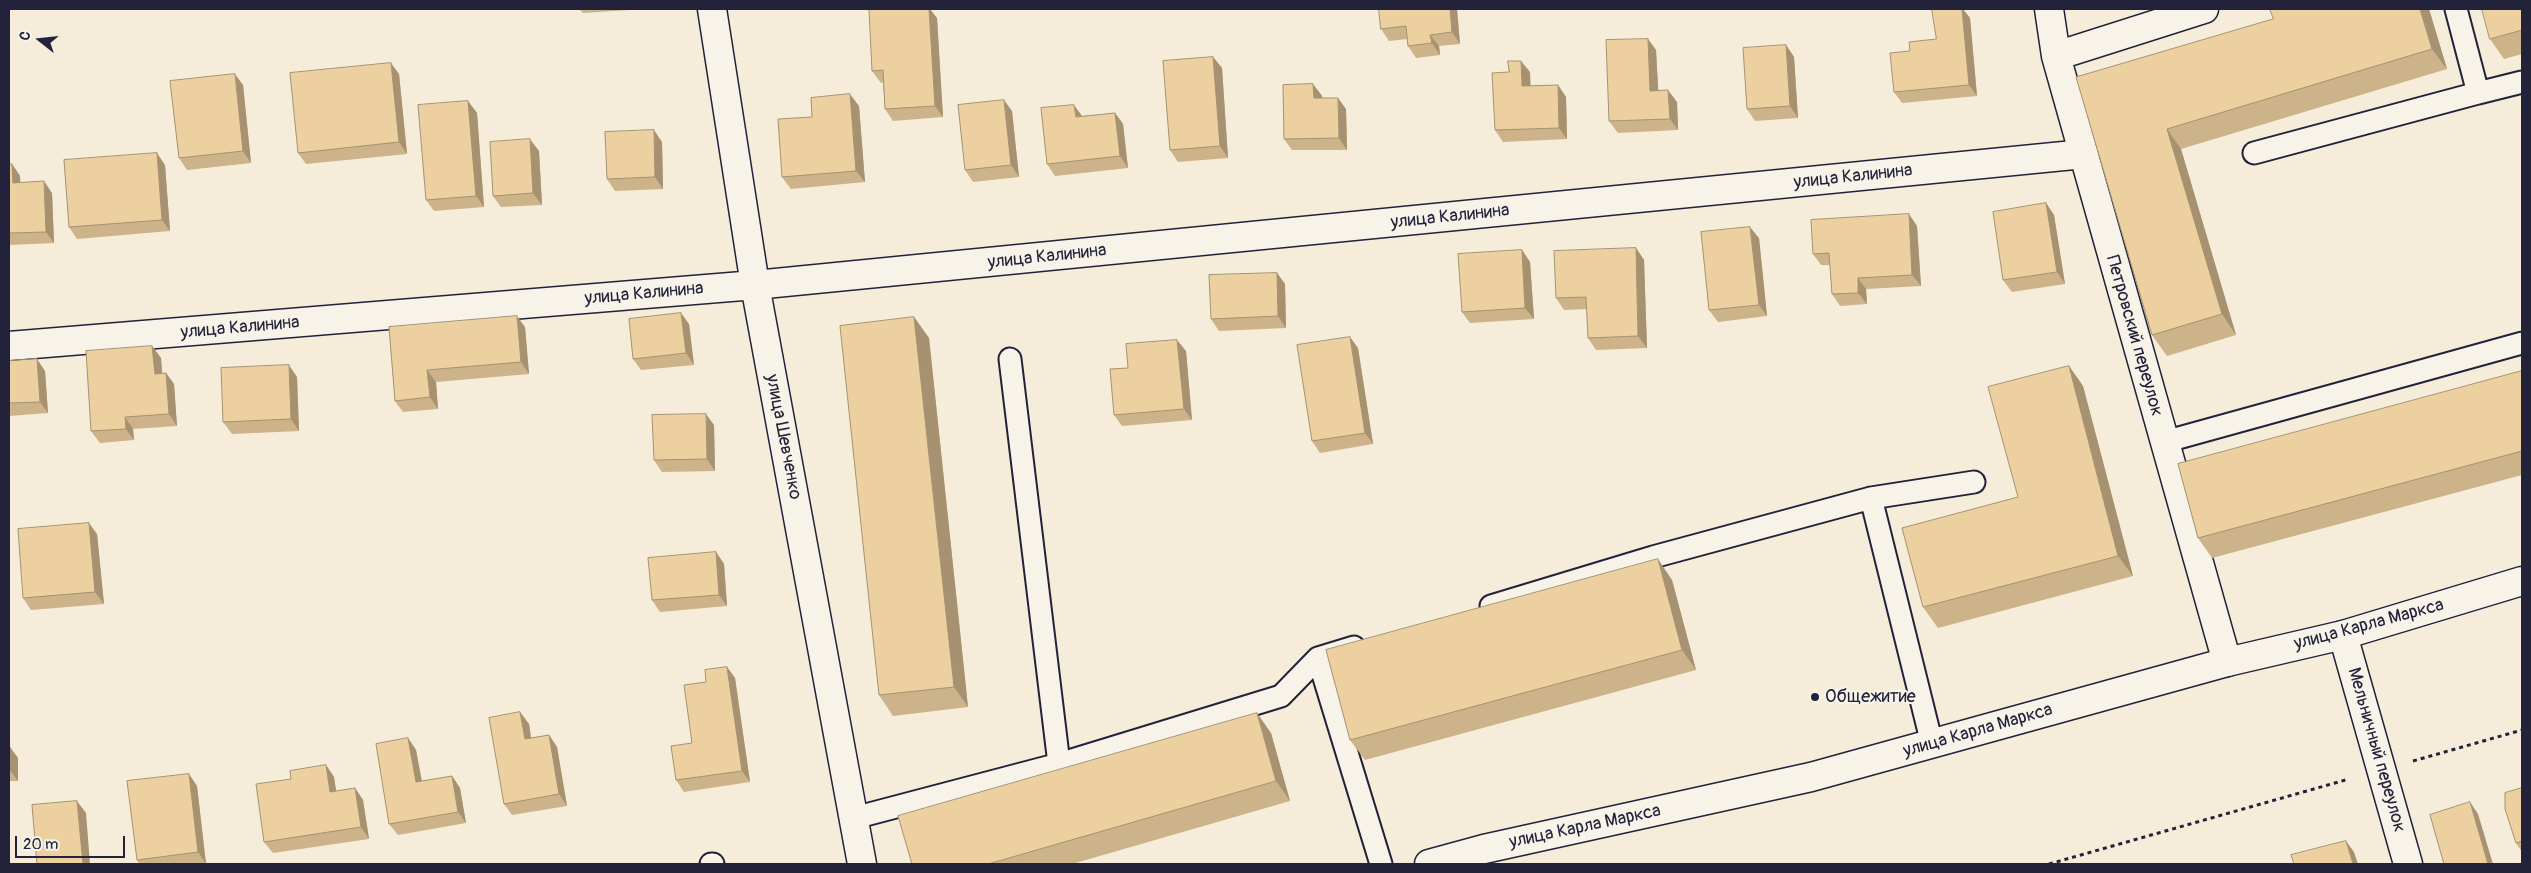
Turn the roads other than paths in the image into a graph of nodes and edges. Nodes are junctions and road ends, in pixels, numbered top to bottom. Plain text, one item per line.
1 (712, 9) edge
2 (2048, 9) edge
3 (2204, 9) edge
4 (2456, 9) edge
5 (2056, 56) junction
6 (2522, 82) edge
7 (2478, 93) junction
8 (2254, 153) dead end
9 (2084, 154) junction
10 (754, 285) junction
11 (2522, 343) edge
12 (9, 346) edge
13 (1010, 359) dead end
14 (2164, 442) junction
15 (1974, 482) dead end
16 (1871, 498) junction
17 (2522, 581) edge
18 (1471, 612) edge
19 (2343, 635) junction
20 (1375, 640) edge
21 (1318, 658) junction
22 (2227, 662) junction
23 (1932, 744) junction
24 (1059, 764) junction
25 (854, 818) junction
26 (862, 864) edge
27 (1381, 864) edge
28 (1429, 864) edge
29 (2408, 864) edge

1 - 10 street, улица Шевченко
2 - 5 street, Петровский переулок
3 - 5 street
4 - 7 lane
5 - 9 street, Петровский переулок
6 - 7 lane
7 - 8 lane
9 - 10 street, улица Калинина
9 - 14 street, Петровский переулок
10 - 12 street, улица Калинина
10 - 25 street, улица Шевченко
11 - 14 lane
13 - 24 lane
14 - 22 street, Петровский переулок
15 - 16 lane
16 - 18 lane
16 - 23 lane
17 - 19 street, улица Карла Маркса
19 - 22 street, улица Карла Маркса
19 - 29 street, Мельничный переулок
20 - 21 lane
21 - 24 lane
21 - 27 lane
22 - 23 street, улица Карла Маркса
23 - 28 street, улица Карла Маркса
24 - 25 lane
25 - 26 street, улица Шевченко

